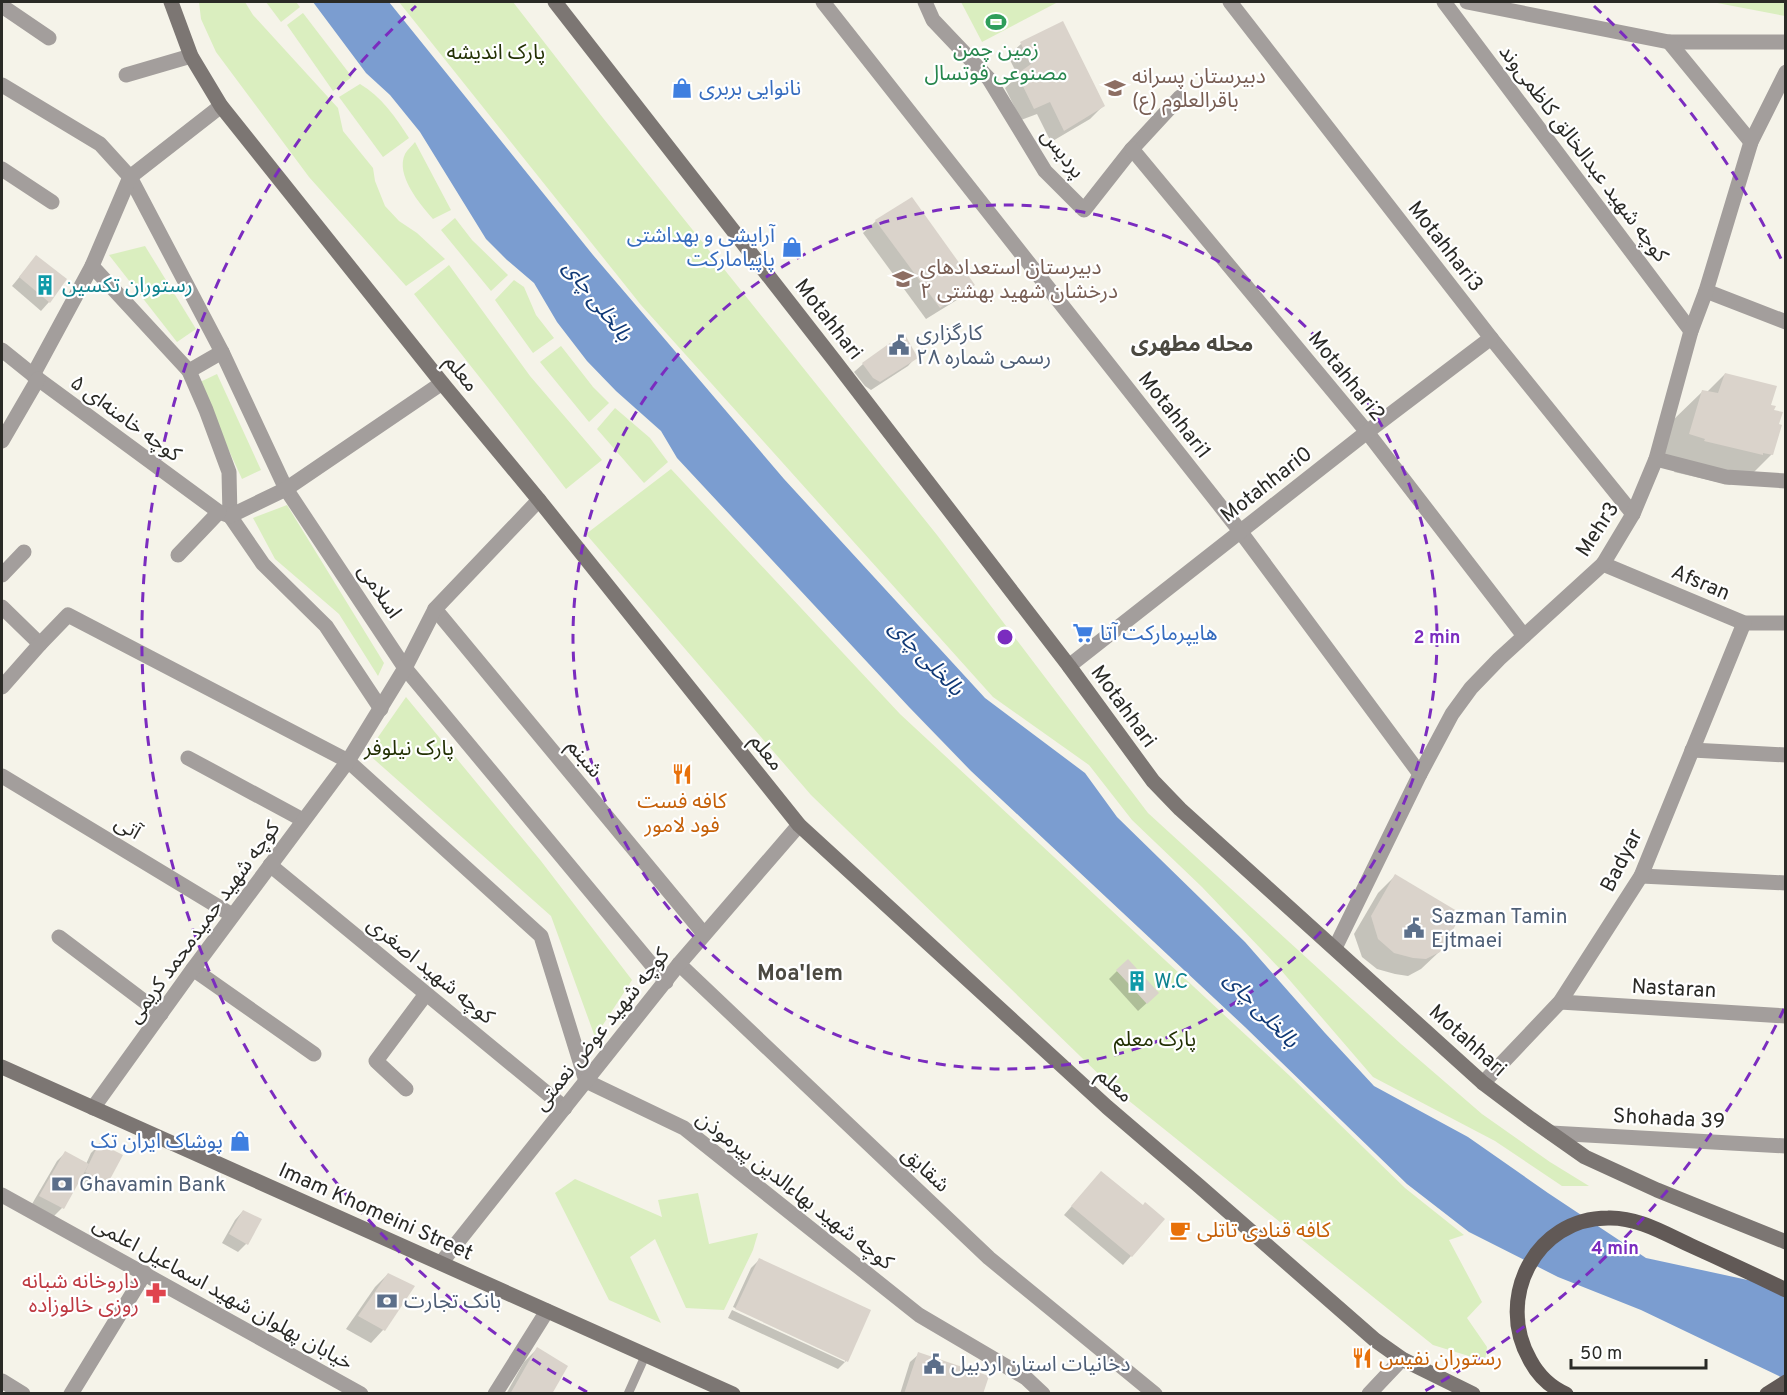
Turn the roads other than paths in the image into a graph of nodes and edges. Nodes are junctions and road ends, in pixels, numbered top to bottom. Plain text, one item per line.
1 (171, 2) edge
2 (555, 2) edge
3 (823, 2) edge
4 (925, 2) edge
5 (1230, 2) edge
6 (1444, 2) edge
7 (1467, 2) edge
8 (2, 6) edge
9 (49, 38) dead end
10 (1669, 42) junction
11 (1785, 42) edge
12 (191, 56) junction
13 (1785, 72) edge
14 (126, 75) dead end
15 (2, 85) edge
16 (1180, 97) dead end
17 (221, 106) junction
18 (1751, 142) junction
19 (1132, 149) junction
20 (2, 169) edge
21 (130, 177) junction
22 (52, 202) dead end
23 (92, 266) junction
24 (1706, 291) junction
25 (1785, 322) edge
26 (1691, 331) junction
27 (1491, 338) junction
28 (2, 350) edge
29 (222, 352) junction
30 (189, 371) junction
31 (35, 377) junction
32 (442, 383) junction
33 (1367, 432) junction
34 (2, 441) edge
35 (1656, 459) junction
36 (1785, 481) edge
37 (286, 489) junction
38 (539, 500) junction
39 (224, 514) junction
40 (1633, 514) junction
41 (1239, 531) junction
42 (24, 552) dead end
43 (178, 555) dead end
44 (1603, 564) junction
45 (2, 575) edge
46 (2, 607) edge
47 (435, 609) junction
48 (1744, 623) junction
49 (1785, 623) edge
50 (1524, 636) junction
51 (40, 644) junction
52 (1069, 666) junction
53 (405, 668) junction
54 (2, 687) edge
55 (381, 709) junction
56 (1692, 750) junction
57 (1785, 755) edge
58 (189, 758) dead end
59 (348, 761) junction
60 (1420, 774) junction
61 (2, 776) edge
62 (303, 820) junction
63 (799, 825) junction
64 (270, 865) junction
65 (1641, 876) junction
66 (1785, 883) edge
67 (232, 915) junction
68 (704, 934) junction
69 (59, 937) dead end
70 (1335, 948) junction
71 (679, 964) junction
72 (193, 969) junction
73 (666, 982) junction
74 (426, 993) junction
75 (1560, 1002) junction
76 (161, 1014) junction
77 (1785, 1016) edge
78 (314, 1054) dead end
79 (2, 1067) edge
80 (586, 1081) junction
81 (1483, 1083) junction
82 (406, 1089) dead end
83 (93, 1108) junction
84 (565, 1108) junction
85 (1551, 1133) junction
86 (1785, 1146) edge
87 (2, 1195) edge
88 (1785, 1242) edge
89 (441, 1263) junction
90 (145, 1273) junction
91 (1785, 1290) edge
92 (547, 1311) junction
93 (646, 1354) junction
94 (1402, 1359) junction
95 (2, 1381) edge
96 (1785, 1382) edge
97 (705, 1388) edge
98 (23, 1394) edge
99 (71, 1394) edge
100 (361, 1394) edge
101 (495, 1394) edge
102 (628, 1394) edge
103 (734, 1394) edge
104 (1043, 1394) edge
105 (1155, 1394) edge
106 (1369, 1394) edge
107 (1473, 1394) edge
108 (1566, 1394) edge
109 (1767, 1394) edge
110 (1774, 1394) edge

1 - 12 main road, معلم
2 - 52 main road, Motahhari
3 - 41 street, Motahhari1
4 - 19 street, پردیس
5 - 27 street, Motahhari3
6 - 26 street, کوچه شهید عبدالخالق کاظمی‌وند
7 - 10 street
8 - 9 street
10 - 11 street
10 - 18 street
12 - 14 street
12 - 17 main road, معلم
13 - 18 street, Mehr3
15 - 21 street, اسلامی
16 - 19 street, پردیس
17 - 21 street
17 - 32 main road, معلم
18 - 24 street, Mehr3
19 - 33 street, Motahhari2
20 - 22 street
21 - 23 street
21 - 29 street, اسلامی
23 - 30 street
23 - 31 street
24 - 25 street
24 - 26 street, Mehr3
26 - 35 street, Mehr3
27 - 33 street, Motahhari0
27 - 40 street, Motahhari3
28 - 31 street, کوچه خامنه‌ای ۵
29 - 30 street
29 - 37 street, اسلامی
30 - 39 street
31 - 34 street
31 - 39 street, کوچه خامنه‌ای ۵
32 - 37 street
32 - 38 main road, معلم
33 - 41 street, Motahhari0
33 - 50 street, Motahhari2
35 - 36 street
35 - 40 street, Mehr3
37 - 39 street
37 - 53 street, اسلامی
38 - 47 street, کوچه شهید حمیدمحمد کریمی
38 - 63 main road, معلم
39 - 43 street
39 - 55 street
40 - 44 street, Mehr3
41 - 52 street, Motahhari0
41 - 60 street, Motahhari1
42 - 45 street
44 - 48 street, Afsran
44 - 50 street, Mehr3
46 - 51 street
47 - 53 street, کوچه شهید حمیدمحمد کریمی
47 - 68 street, شبنم
48 - 49 street, Afsran
48 - 56 street, Badyar
50 - 60 street, Mehr3
51 - 54 street
51 - 59 street
52 - 70 main road, Motahhari
53 - 55 street, کوچه شهید حمیدمحمد کریمی
53 - 73 street, اسلامی
55 - 59 street, کوچه شهید حمیدمحمد کریمی
56 - 57 street
56 - 65 street, Badyar
58 - 62 street
59 - 62 street, کوچه شهید حمیدمحمد کریمی
59 - 80 street
60 - 70 street, Mehr3
61 - 67 street, آتی
62 - 64 street, کوچه شهید حمیدمحمد کریمی
63 - 68 street, کوچه شهید عوض نعمتی
63 - 94 main road, معلم
64 - 67 street, کوچه شهید حمیدمحمد کریمی
64 - 74 street, کوچه شهید اصغری
65 - 66 street
65 - 75 street, Badyar
67 - 72 street, کوچه شهید حمیدمحمد کریمی
68 - 71 street, کوچه شهید عوض نعمتی
69 - 76 street
70 - 81 main road, Motahhari
71 - 73 street, کوچه شهید عوض نعمتی
71 - 105 street, شقایق
72 - 76 street, کوچه شهید حمیدمحمد کریمی
72 - 78 street
73 - 80 street, کوچه شهید عوض نعمتی
74 - 82 street
74 - 84 street, کوچه شهید اصغری
75 - 77 street, Nastaran
75 - 81 street, Badyar
76 - 83 street, کوچه شهید حمیدمحمد کریمی
79 - 83 main road, Imam Khomeini Street
80 - 84 street, کوچه شهید عوض نعمتی
80 - 104 street, کوچه شهید بهاءالدین پیرموذن
81 - 85 main road, Motahhari
83 - 89 main road, Imam Khomeini Street
84 - 89 street, کوچه شهید عوض نعمتی
85 - 86 street, Shohada 39
85 - 88 main road, Motahhari
87 - 90 street, خیابان پهلوان شهید اسماعیل اعلمی
89 - 92 main road, Imam Khomeini Street
90 - 99 street
90 - 100 street, خیابان پهلوان شهید اسماعیل اعلمی
91 - 108 main road
92 - 93 main road, Imam Khomeini Street
92 - 101 street
93 - 97 main road, Imam Khomeini Street
93 - 102 lane
94 - 106 street
94 - 107 main road, معلم
95 - 98 street
96 - 109 main road
96 - 110 main road
97 - 103 main road, Imam Khomeini Street

